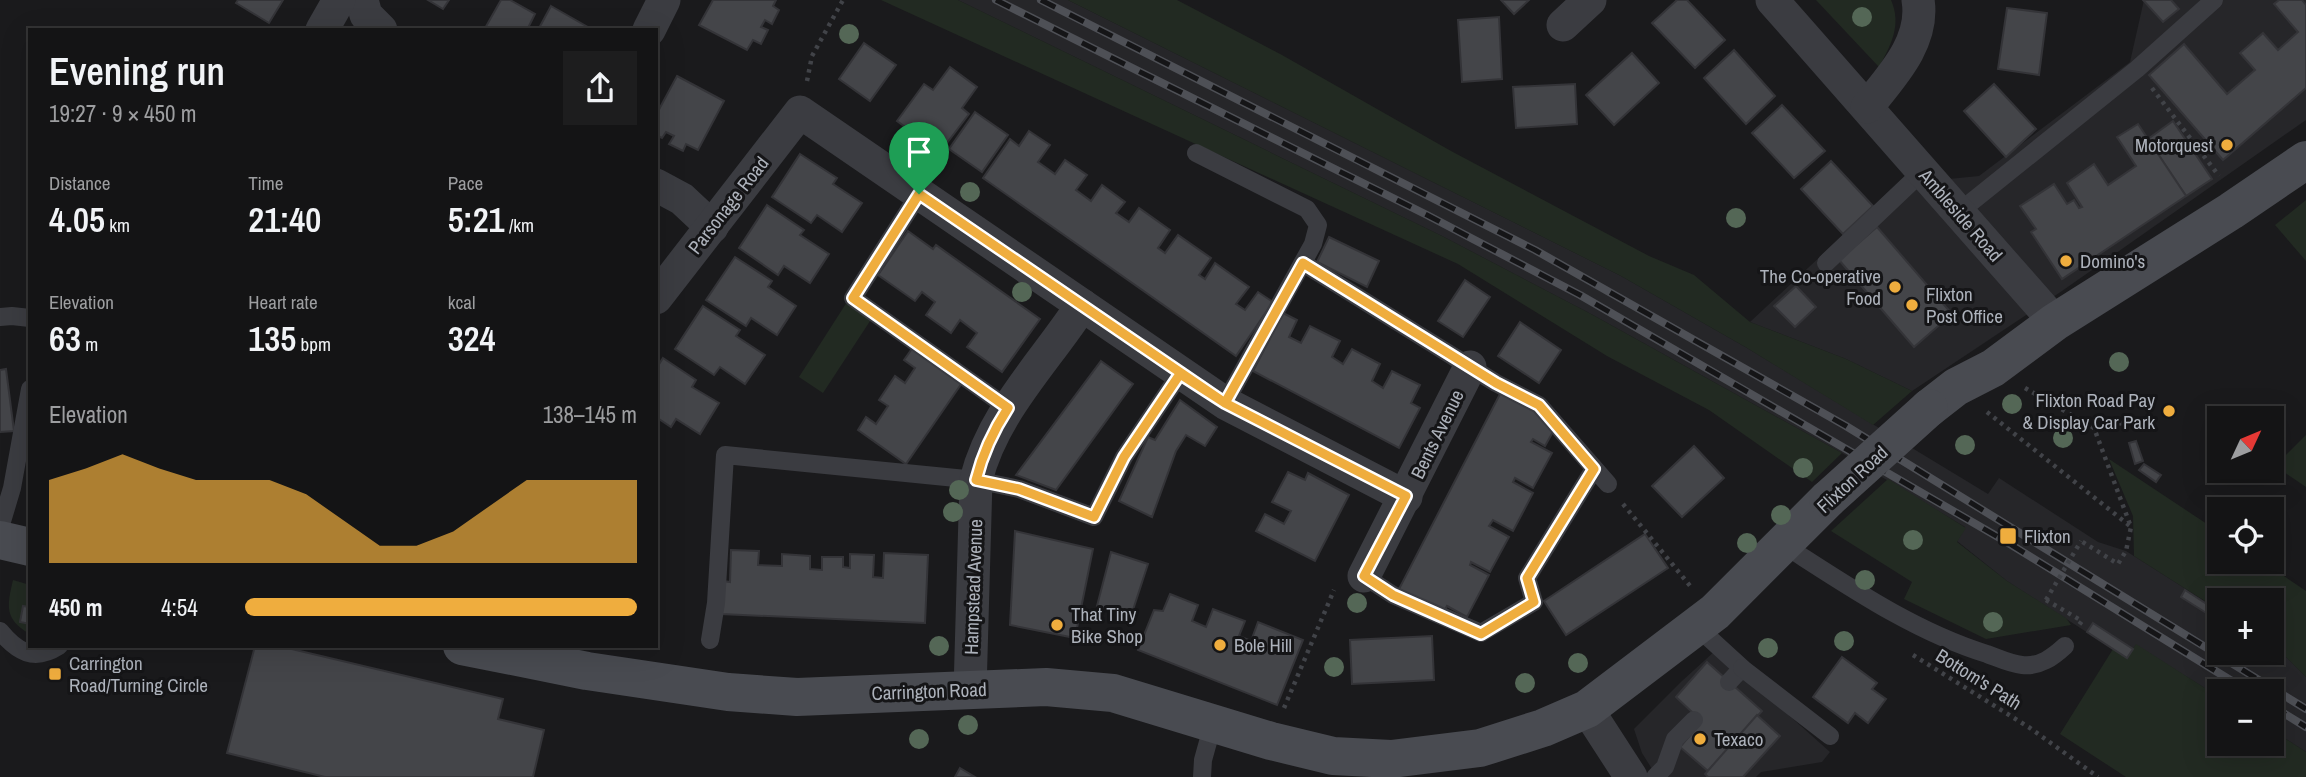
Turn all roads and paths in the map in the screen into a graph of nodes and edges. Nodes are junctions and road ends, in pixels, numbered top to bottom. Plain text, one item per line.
1 (339, 0) edge
2 (362, 0) edge
3 (664, 0) edge
4 (843, 0) edge
5 (1590, 0) edge
6 (1772, 0) edge
7 (1918, 0) edge
8 (2214, 0) edge
9 (1563, 25) dead end
10 (323, 28) edge
11 (379, 28) edge
12 (650, 28) edge
13 (2137, 69) junction
14 (1867, 107) junction
15 (800, 112) junction
16 (1196, 153) dead end
17 (2306, 160) edge
18 (1923, 171) junction
19 (658, 186) edge
20 (919, 194) junction
21 (2241, 204) junction
22 (1959, 212) junction
23 (712, 227) junction
24 (1303, 263) junction
25 (1826, 263) dead end
26 (658, 295) edge
27 (1082, 305) junction
28 (0, 317) edge
29 (28, 318) edge
30 (2055, 323) junction
31 (1470, 367) junction
32 (1993, 368) junction
33 (1180, 374) junction
34 (1943, 398) junction
35 (28, 400) edge
36 (1225, 403) junction
37 (1008, 408) junction
38 (2128, 422) dead end
39 (2094, 428) junction
40 (1594, 469) junction
41 (976, 480) junction
42 (1608, 484) joint
43 (1406, 496) junction
44 (2131, 527) junction
45 (0, 528) edge
46 (0, 540) edge
47 (1784, 545) junction
48 (28, 547) edge
49 (1364, 576) junction
50 (2075, 618) dead end
51 (1705, 619) junction
52 (0, 631) edge
53 (710, 640) dead end
54 (2065, 646) dead end
55 (56, 648) edge
56 (483, 648) edge
57 (1904, 649) dead end
58 (1742, 668) junction
59 (1729, 682) dead end
60 (970, 691) junction
61 (1587, 709) junction
62 (1693, 720) dead end
63 (1213, 724) junction
64 (1830, 736) dead end
65 (1271, 741) junction
66 (1480, 763) edge
67 (1394, 768) edge
68 (1202, 777) edge
69 (1631, 777) edge
70 (1655, 777) edge
71 (2098, 777) edge

1 - 10 street
2 - 11 street
3 - 12 street
4 - 15 path
5 - 9 street
6 - 14 street, Ambleside Road
7 - 14 street
8 - 13 lane
13 - 21 path
13 - 22 lane
14 - 18 street, Ambleside Road
15 - 20 street
15 - 23 street, Parsonage Road
16 - 24 lane
17 - 21 main road, Flixton Road
18 - 22 street, Ambleside Road
18 - 25 lane
19 - 23 street
20 - 27 street
20 - 37 lane
21 - 30 main road, Flixton Road
22 - 30 street, Ambleside Road
23 - 26 street, Parsonage Road
24 - 31 lane
24 - 36 lane
27 - 33 street
27 - 37 street, Hampstead Avenue
28 - 29 lane
30 - 32 main road, Flixton Road
31 - 40 lane
31 - 43 street, Bents Avenue
32 - 34 main road, Flixton Road
32 - 39 path
33 - 36 street
33 - 41 lane
34 - 44 path
34 - 47 main road, Flixton Road, bridge
35 - 45 lane
36 - 43 street
37 - 41 street, Hampstead Avenue
38 - 39 path
39 - 44 path
40 - 42 lane
40 - 49 lane
41 - 53 lane
41 - 60 street, Hampstead Avenue
42 - 51 path
43 - 49 street, Bents Avenue
44 - 50 path, bridge
46 - 48 main road
47 - 51 main road, Flixton Road
47 - 54 lane
49 - 65 path
51 - 58 lane
51 - 61 main road, Flixton Road
52 - 55 lane
56 - 60 main road, Carrington Road
57 - 71 path, Bottom's Path
58 - 59 lane
58 - 64 lane
60 - 63 main road, Carrington Road
61 - 66 main road, Flixton Road
61 - 69 street
62 - 70 lane
63 - 65 main road, Carrington Road
63 - 68 lane
65 - 67 main road, Carrington Road
66 - 67 main road, Flixton Road

